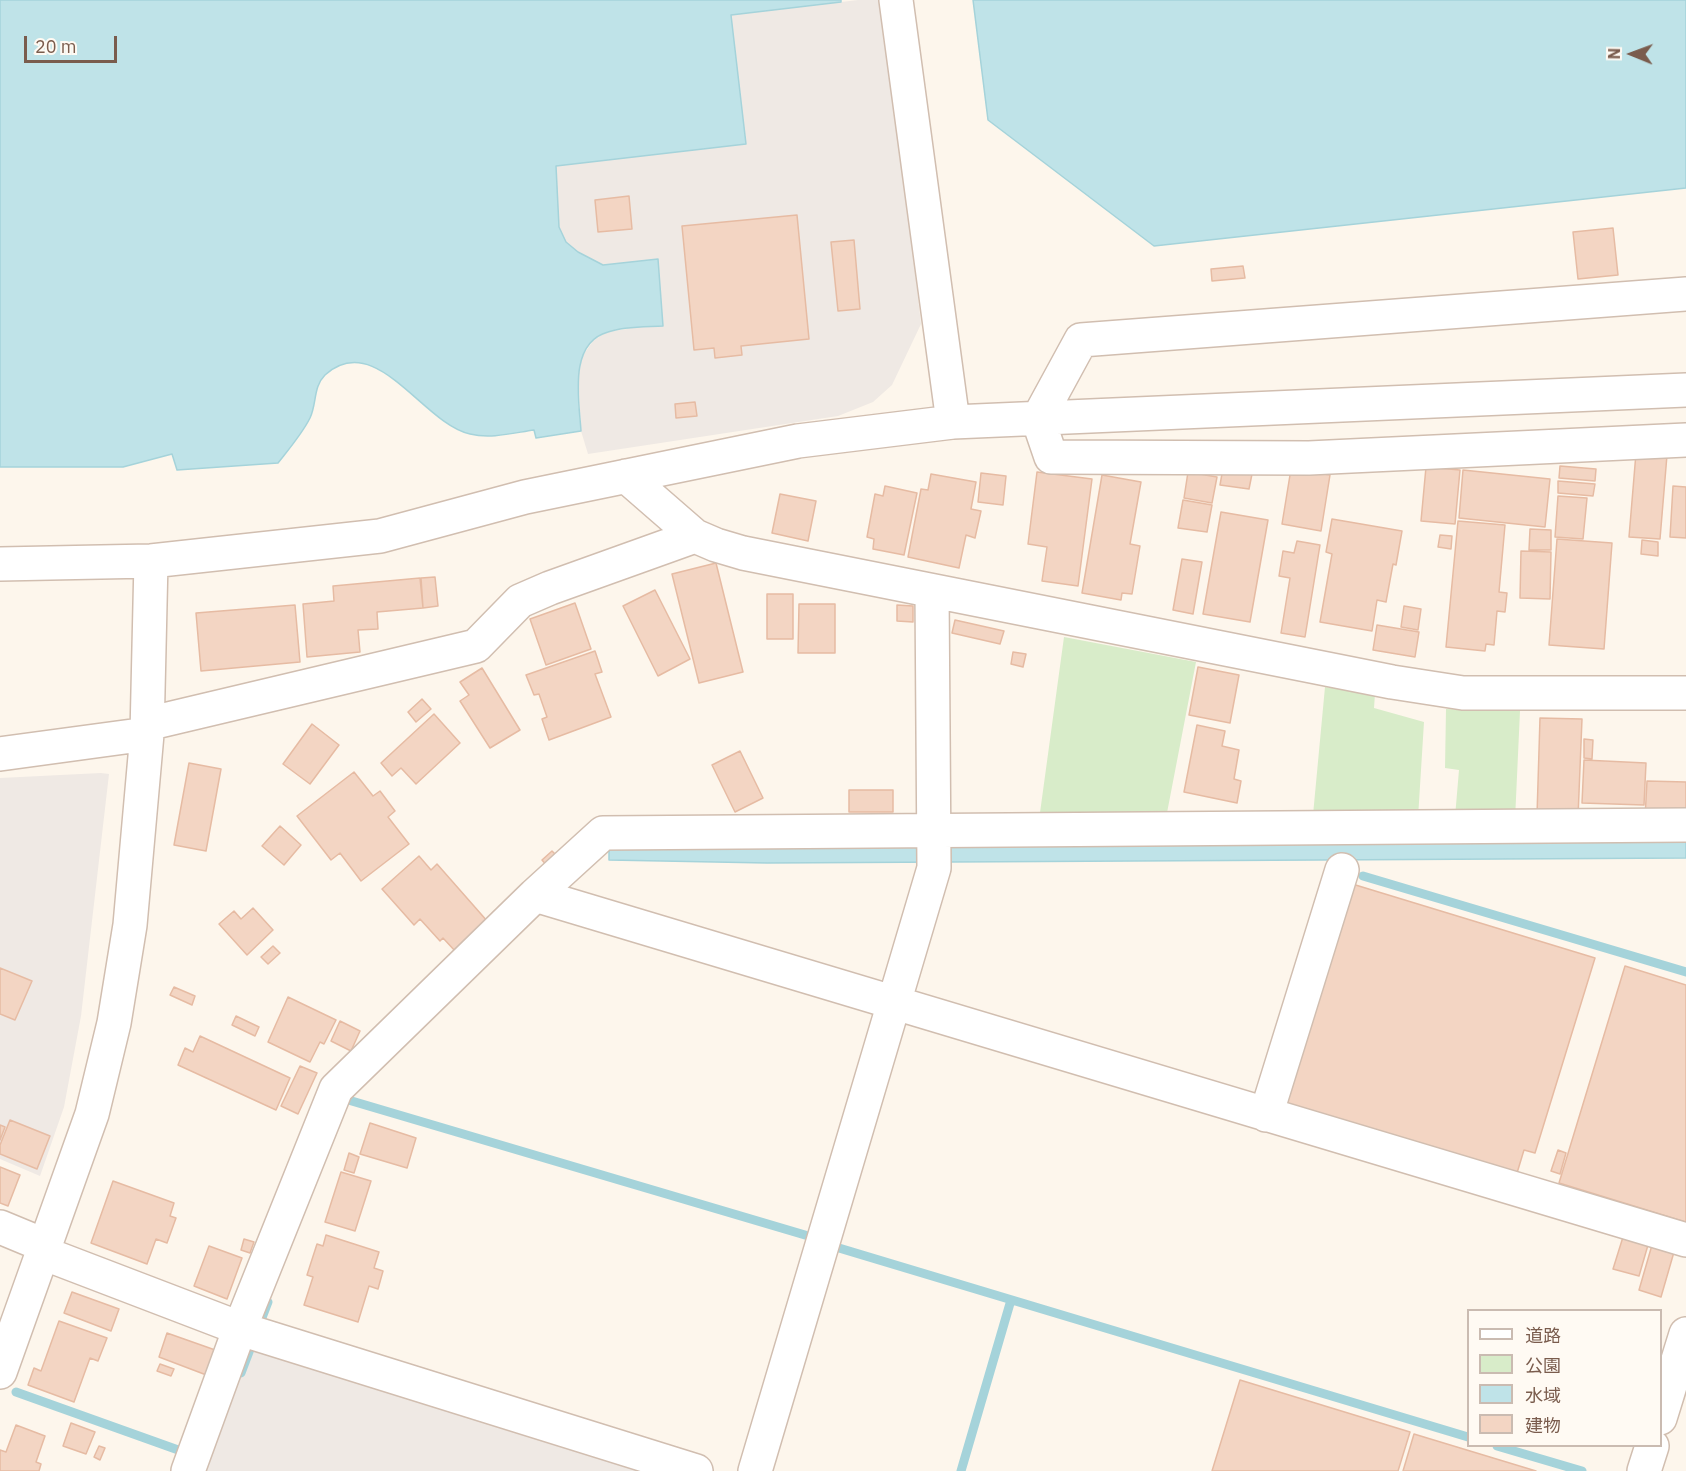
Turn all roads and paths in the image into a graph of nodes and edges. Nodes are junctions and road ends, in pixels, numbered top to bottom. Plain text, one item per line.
1 (896, 0) edge
2 (1686, 294) edge
3 (1686, 390) edge
4 (1038, 419) junction
5 (953, 422) junction
6 (1686, 440) edge
7 (626, 476) junction
8 (696, 536) junction
9 (151, 561) junction
10 (0, 564) edge
11 (932, 591) junction
12 (1686, 693) edge
13 (147, 729) junction
14 (0, 754) edge
15 (1686, 825) edge
16 (934, 846) junction
17 (1342, 870) dead end
18 (534, 895) junction
19 (894, 1003) junction
20 (1266, 1114) junction
21 (0, 1227) edge
22 (1686, 1240) edge
23 (44, 1249) junction
24 (251, 1332) junction
25 (1686, 1334) edge
26 (0, 1372) edge
27 (1662, 1412) edge
28 (1652, 1447) edge
29 (188, 1471) edge
30 (696, 1471) edge
31 (755, 1471) edge
32 (1644, 1471) edge

1 - 5 street
2 - 4 street
3 - 4 street
4 - 5 street
4 - 6 street
5 - 7 street
7 - 8 street
7 - 9 street
8 - 11 street
8 - 13 street
9 - 10 street
9 - 13 street
11 - 12 street
11 - 16 street
13 - 14 street
13 - 23 street
15 - 16 street
16 - 18 street
16 - 19 street
17 - 20 street
18 - 19 street
18 - 24 street
19 - 20 street
19 - 31 street
20 - 22 street
21 - 23 street
23 - 24 street
23 - 26 street
24 - 29 street
24 - 30 street
25 - 27 street
28 - 32 street

